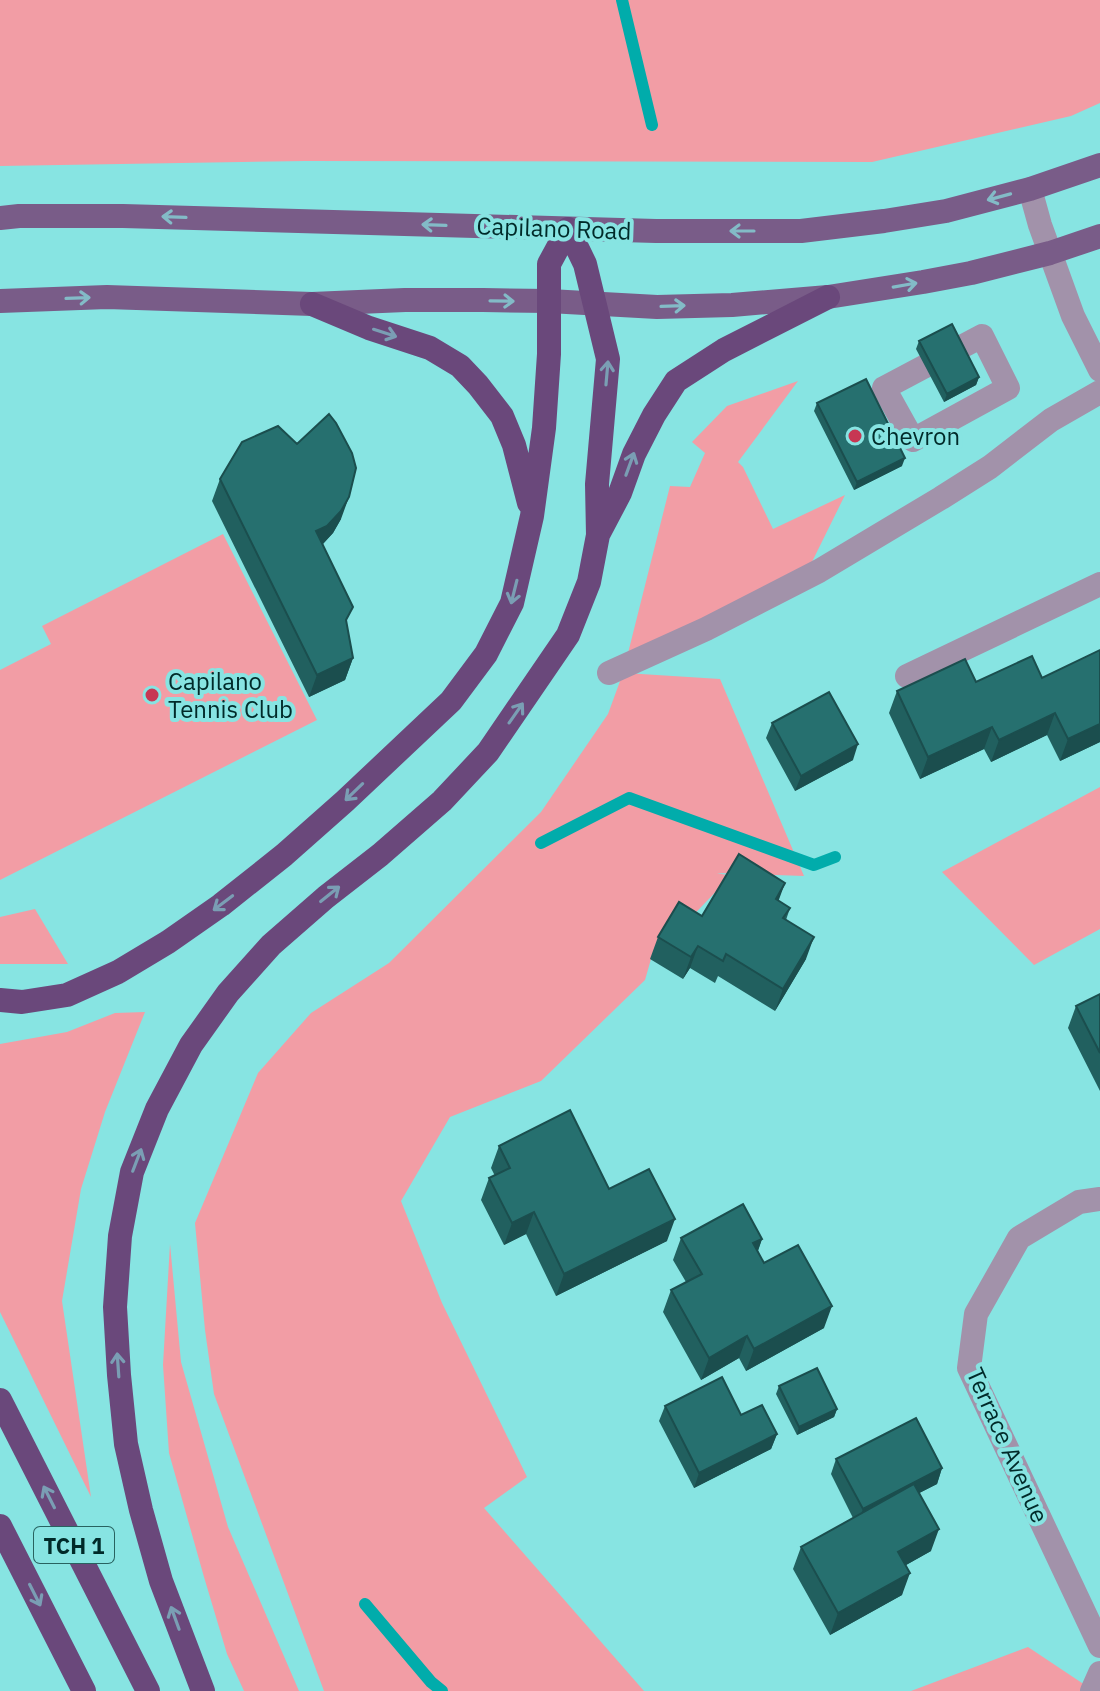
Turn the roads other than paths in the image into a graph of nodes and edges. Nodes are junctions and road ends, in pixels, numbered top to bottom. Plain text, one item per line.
1 (1100, 165) edge
2 (1030, 189) junction
3 (0, 218) edge
4 (568, 229) junction
5 (1100, 236) edge
6 (1050, 253) junction
7 (828, 297) junction
8 (0, 301) edge
9 (549, 301) junction
10 (312, 304) junction
11 (595, 304) junction
12 (1100, 370) edge
13 (884, 388) joint
14 (1100, 392) edge
15 (532, 516) junction
16 (598, 535) junction
17 (1100, 584) edge
18 (609, 673) dead end
19 (907, 676) dead end
20 (0, 1000) edge
21 (1100, 1199) edge
22 (0, 1400) edge
23 (0, 1526) edge
24 (1100, 1646) edge
25 (1100, 1673) edge
26 (84, 1691) edge
27 (148, 1691) edge
28 (203, 1691) edge
29 (1092, 1691) edge

1 - 2 main road, Capilano Road
2 -> 4 main road, Capilano Road
2 - 6 street
4 -> 3 main road, Capilano Road
4 - 9 highway
4 - 11 highway
5 - 6 main road
7 -> 6 main road
6 - 12 street
11 -> 7 main road
16 -> 7 highway
8 -> 10 main road
10 -> 9 main road
9 - 11 main road
9 - 15 highway
10 -> 15 highway
16 -> 11 highway
13 - 13 street
14 - 18 street
15 -> 20 highway
28 -> 16 highway
17 - 19 street
21 - 24 street, Terrace Avenue
27 -> 22 highway, TCH 1
23 -> 26 highway, TCH 1
25 - 29 street

